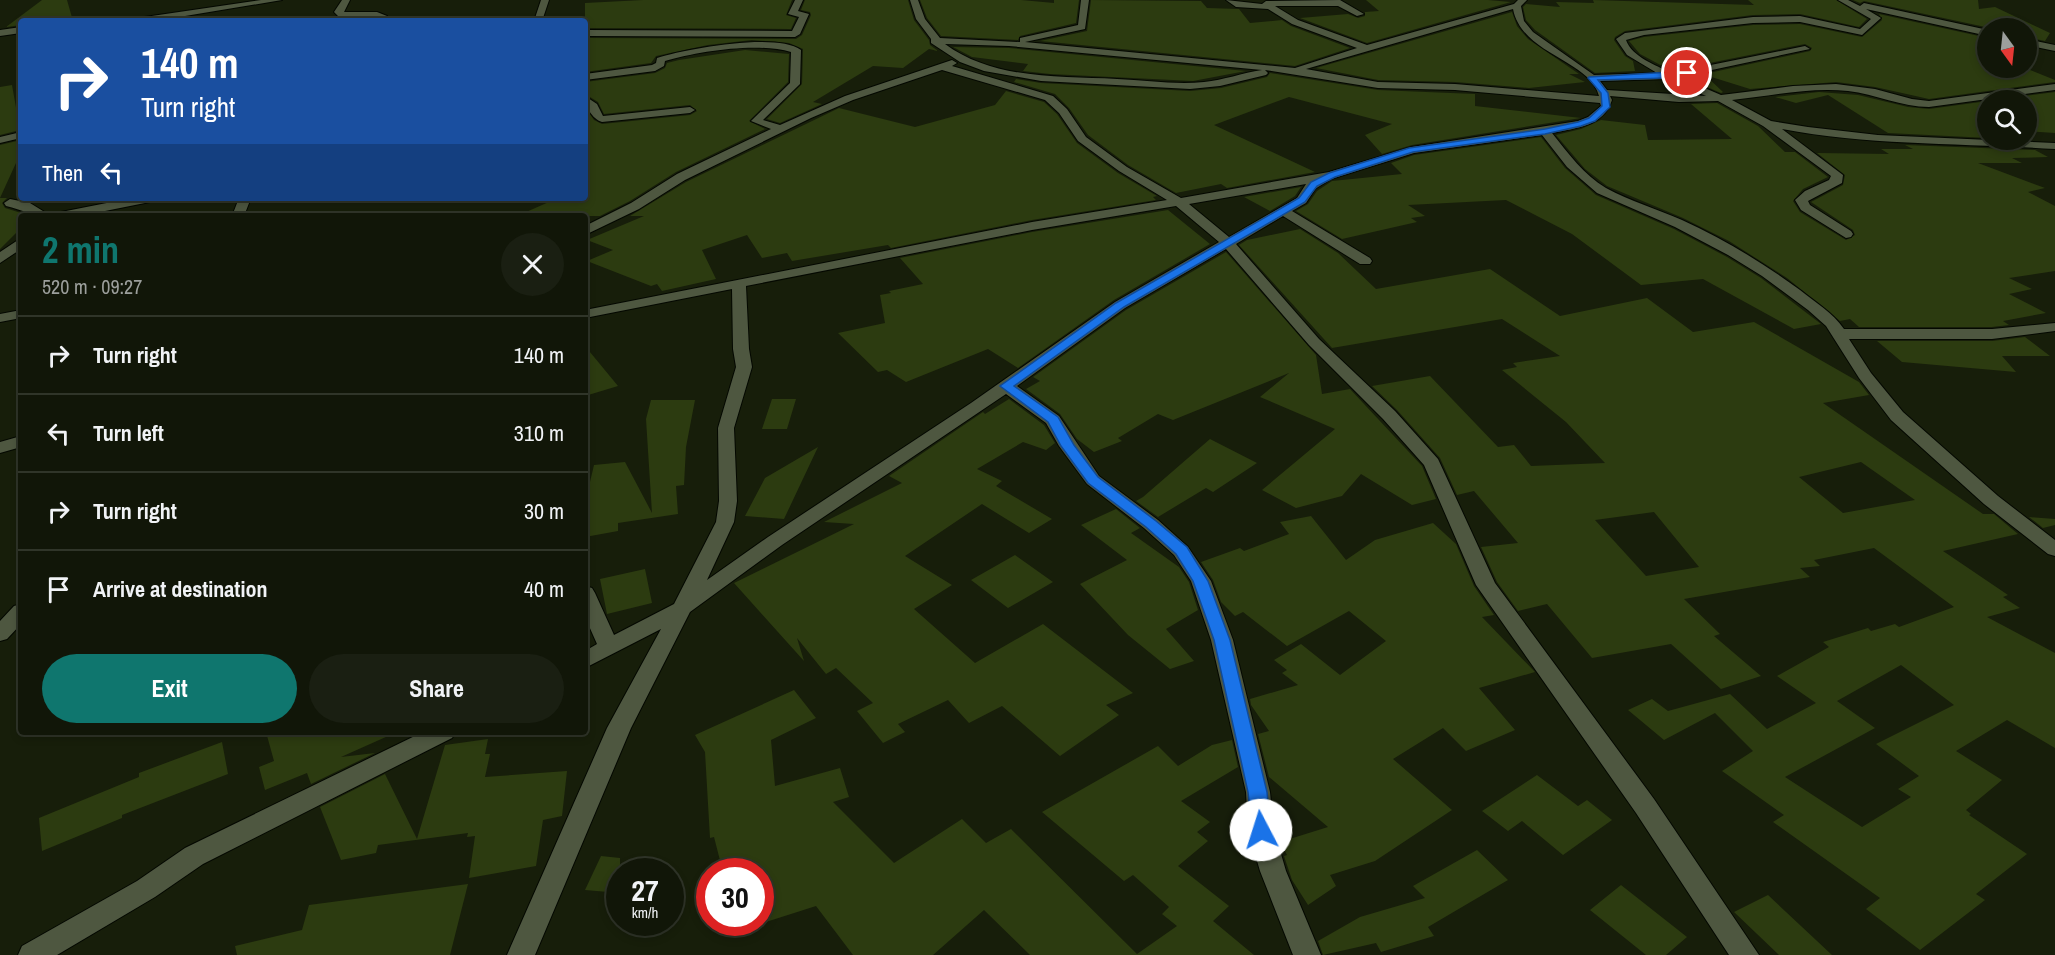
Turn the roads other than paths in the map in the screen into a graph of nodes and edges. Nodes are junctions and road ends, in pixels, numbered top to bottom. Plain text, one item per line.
1 (278, 0) edge
2 (346, 0) edge
3 (545, 0) edge
4 (799, 0) edge
5 (914, 0) edge
6 (1085, 0) edge
7 (1230, 0) edge
8 (1844, 0) edge
9 (1520, 3) edge
10 (1255, 4) junction
11 (1360, 14) dead end
12 (158, 18) edge
13 (384, 18) edge
14 (539, 18) edge
15 (18, 30) edge
16 (1977, 31) edge
17 (0, 33) edge
18 (588, 33) edge
19 (934, 41) junction
20 (1010, 43) junction
21 (2037, 44) edge
22 (2055, 48) edge
23 (1369, 49) junction
24 (1805, 49) dead end
25 (962, 60) junction
26 (940, 66) junction
27 (1292, 70) junction
28 (1668, 76) junction
29 (588, 77) edge
30 (1592, 78) junction
31 (2055, 87) edge
32 (1606, 96) junction
33 (1720, 99) junction
34 (588, 102) edge
35 (690, 110) dead end
36 (1764, 122) junction
37 (783, 129) junction
38 (1545, 131) junction
39 (18, 136) edge
40 (0, 140) edge
41 (2055, 146) edge
42 (1332, 175) junction
43 (135, 201) edge
44 (10, 203) dead end
45 (1180, 203) junction
46 (1283, 211) junction
47 (39, 213) edge
48 (76, 213) edge
49 (588, 230) edge
50 (1846, 234) dead end
51 (1227, 242) junction
52 (18, 244) edge
53 (0, 259) edge
54 (1365, 261) dead end
55 (739, 284) junction
56 (588, 313) edge
57 (18, 315) edge
58 (0, 318) edge
59 (2055, 327) edge
60 (2029, 330) junction
61 (1837, 334) junction
62 (2055, 337) edge
63 (1006, 386) junction
64 (18, 442) edge
65 (0, 448) edge
66 (2055, 550) edge
67 (588, 600) edge
68 (681, 609) junction
69 (18, 614) edge
70 (0, 634) edge
71 (609, 648) junction
72 (588, 658) edge
73 (438, 735) edge
74 (32, 955) edge
75 (521, 955) edge
76 (1307, 955) edge
77 (1745, 955) edge

1 - 12 street
2 - 13 street
3 - 14 street
4 - 18 street
5 - 19 street
6 - 20 street
7 - 10 street
8 - 16 street
8 - 28 street
9 - 23 street
9 - 30 street
10 - 11 street
10 - 23 street
15 - 17 street
19 - 20 street
19 - 25 street
20 - 27 street
21 - 22 street
23 - 27 street
24 - 28 street
25 - 26 street
25 - 27 street
26 - 37 street
26 - 45 street
27 - 32 street
28 - 30 street
28 - 33 street
29 - 37 street
30 - 32 street
31 - 33 street
32 - 33 street
32 - 38 street
33 - 36 street
34 - 35 street
36 - 41 street
36 - 50 street
37 - 49 street
38 - 42 street
38 - 61 street
39 - 40 street
42 - 45 street
42 - 46 street
43 - 48 street
44 - 47 street
45 - 51 street
45 - 55 street
46 - 51 street
46 - 54 street
51 - 63 street
51 - 77 street
52 - 53 street
55 - 56 street
55 - 68 street
57 - 58 street
59 - 60 street
60 - 61 street
60 - 62 street
61 - 66 street
63 - 68 street
63 - 76 street
64 - 65 street
67 - 71 street
68 - 71 street
68 - 75 street
69 - 70 street
71 - 72 street
73 - 74 street

